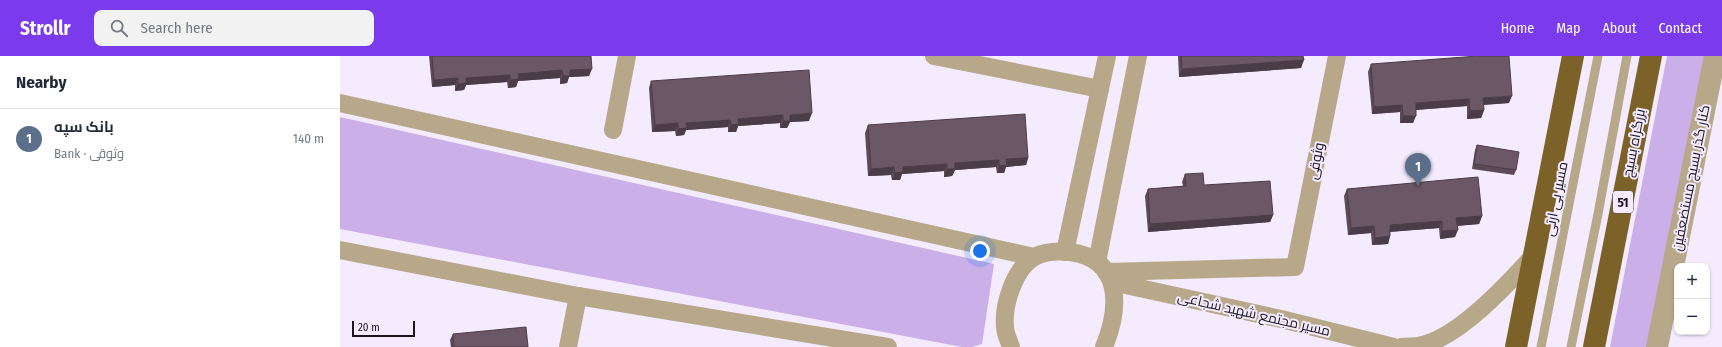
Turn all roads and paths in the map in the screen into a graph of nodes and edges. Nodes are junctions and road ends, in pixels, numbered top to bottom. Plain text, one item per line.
1 (627, 56) edge
2 (934, 56) edge
3 (1107, 56) edge
4 (1138, 56) edge
5 (1337, 56) edge
6 (1573, 56) edge
7 (1598, 56) edge
8 (1627, 56) edge
9 (1651, 56) edge
10 (1715, 56) edge
11 (1100, 89) junction
12 (340, 103) edge
13 (613, 130) dead end
14 (340, 250) edge
15 (1065, 252) junction
16 (1534, 255) junction
17 (1034, 257) junction
18 (1105, 272) junction
19 (578, 296) junction
20 (568, 347) edge
21 (888, 347) edge
22 (1011, 347) edge
23 (1104, 347) edge
24 (1394, 347) edge
25 (1401, 347) edge
26 (1404, 347) edge
27 (1516, 347) edge
28 (1541, 347) edge
29 (1571, 347) edge
30 (1594, 347) edge
31 (1657, 347) edge

1 - 13 street
2 - 11 street
3 - 11 street
4 - 18 street
5 - 18 street, وثوقی
6 - 16 highway
7 - 28 lane, مسیر بی ارتی
8 - 29 lane
9 - 30 highway, بزرگراه بسیج / 51
10 - 31 street, کنار گذر بسیج مستضعفین
11 - 15 street
12 - 17 street
14 - 19 street
15 - 17 street
15 - 18 street
16 - 26 street
16 - 27 highway
17 - 22 street
18 - 23 street
18 - 24 street, مسیر مجتمع شهید شجاعی
19 - 20 street
19 - 21 street
25 - 26 street

